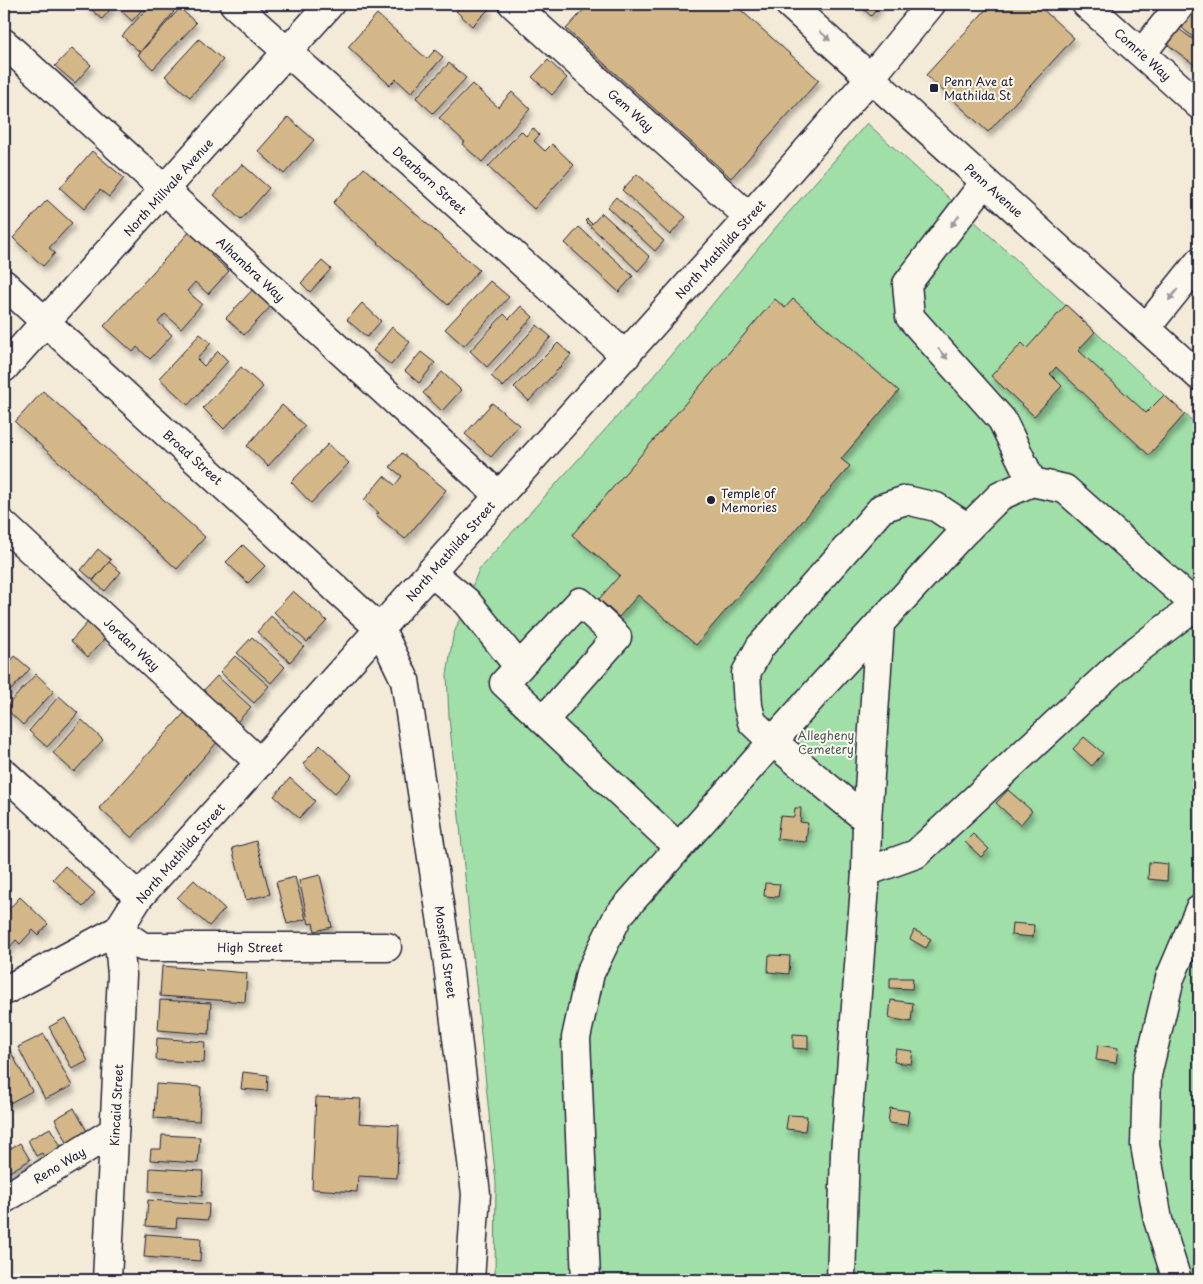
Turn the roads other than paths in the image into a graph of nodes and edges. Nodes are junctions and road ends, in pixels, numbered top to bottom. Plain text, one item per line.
1 (234, 4) edge
2 (330, 4) edge
3 (513, 4) edge
4 (789, 4) edge
5 (931, 4) edge
6 (1086, 4) edge
7 (1181, 4) edge
8 (4, 43) edge
9 (287, 52) junction
10 (1142, 53) junction
11 (871, 77) junction
12 (1199, 105) edge
13 (985, 182) junction
14 (166, 190) junction
15 (749, 217) junction
16 (1199, 262) edge
17 (4, 284) edge
18 (46, 323) junction
19 (1146, 328) junction
20 (626, 356) junction
21 (4, 368) edge
22 (1199, 376) edge
23 (1032, 482) junction
24 (498, 495) junction
25 (4, 525) edge
26 (968, 528) junction
27 (431, 572) junction
28 (1198, 605) edge
29 (880, 623) junction
30 (381, 630) junction
31 (519, 667) junction
32 (544, 720) junction
33 (772, 741) junction
34 (260, 763) junction
35 (4, 773) edge
36 (867, 820) junction
37 (678, 847) junction
38 (866, 872) junction
39 (139, 898) junction
40 (1199, 910) edge
41 (118, 930) junction
42 (386, 947) dead end
43 (4, 991) edge
44 (114, 1131) junction
45 (4, 1199) edge
46 (107, 1280) edge
47 (470, 1280) edge
48 (586, 1280) edge
49 (841, 1280) edge
50 (1177, 1280) edge

1 - 9 street, Dearborn Street
2 - 9 street, North Millvale Avenue
3 - 15 street, Gem Way
4 -> 11 street, Penn Avenue
5 - 11 street, North Mathilda Street
6 - 10 street, Comrie Way
7 - 10 street
8 - 14 street, Alhambra Way
9 - 14 street, North Millvale Avenue
9 - 20 street, Dearborn Street
10 - 12 street, Comrie Way
11 - 13 street, Penn Avenue
11 - 15 street, North Mathilda Street
13 - 19 street, Penn Avenue
13 -> 23 street
14 - 18 street, North Millvale Avenue
14 - 24 street, Alhambra Way
15 - 20 street, North Mathilda Street
16 -> 19 street
17 - 18 street, Broad Street
18 - 21 street, North Millvale Avenue
18 - 30 street, Broad Street
19 - 22 street, Penn Avenue
20 - 24 street, North Mathilda Street
23 - 26 street
23 - 28 street
24 - 27 street, North Mathilda Street
25 - 34 street, Jordan Way
26 - 29 street
26 - 33 street
27 - 30 street, North Mathilda Street
27 - 31 street
28 - 38 street
29 - 33 street
29 - 36 street
30 - 34 street, North Mathilda Street
30 - 47 street, Mossfield Street
31 - 32 street
31 - 32 street
32 - 37 street
33 - 36 street
33 - 37 street
34 - 39 street, North Mathilda Street
35 - 39 street
36 - 38 street
37 - 48 street
38 - 49 street
39 - 41 street, North Mathilda Street
40 - 50 street
41 - 42 street, High Street
41 - 43 street, North Mathilda Street
41 - 44 street, Kincaid Street
44 - 45 street, Reno Way
44 - 46 street, Kincaid Street

